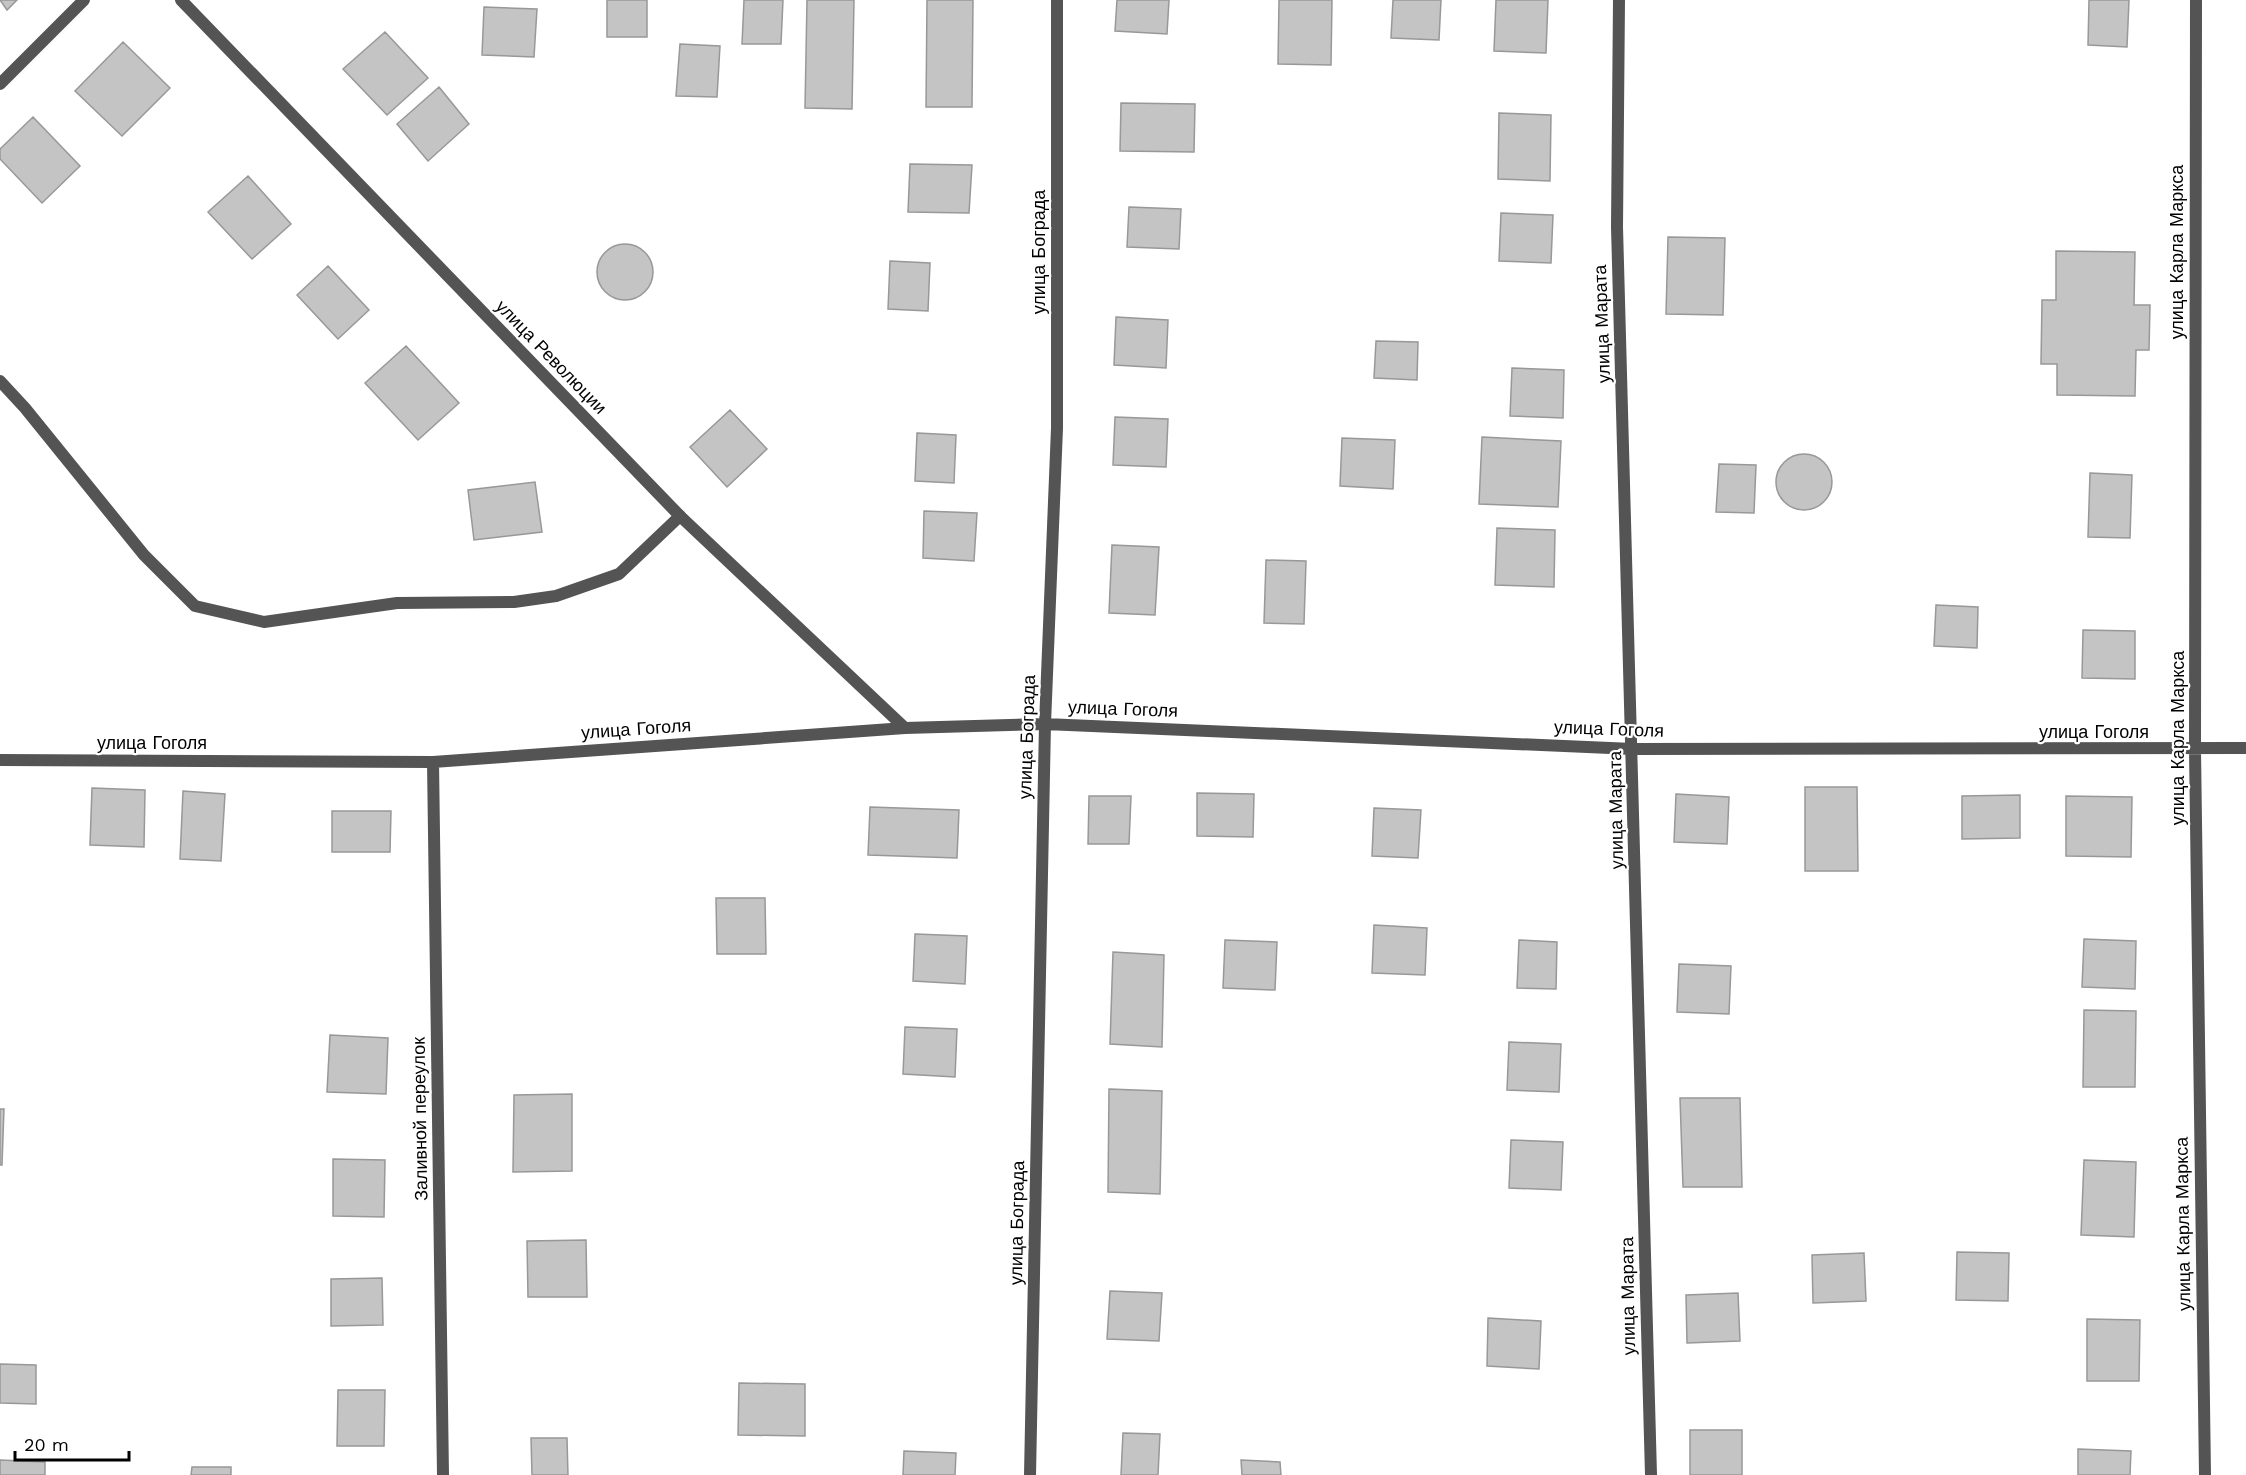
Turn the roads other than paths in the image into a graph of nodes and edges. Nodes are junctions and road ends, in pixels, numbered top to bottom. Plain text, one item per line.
1 (84, 0) edge
2 (181, 0) edge
3 (1057, 0) edge
4 (1619, 0) edge
5 (2196, 0) edge
6 (0, 84) edge
7 (0, 381) edge
8 (680, 516) junction
9 (1045, 724) junction
10 (905, 728) junction
11 (2246, 748) edge
12 (1633, 749) junction
13 (2195, 750) junction
14 (0, 760) edge
15 (433, 762) junction
16 (443, 1475) edge
17 (1030, 1475) edge
18 (1651, 1475) edge
19 (2205, 1475) edge

1 - 6 street
2 - 8 street, улица Революции
3 - 9 street, улица Бограда
4 - 12 street, улица Марата
5 - 13 street, улица Карла Маркса
7 - 8 street
8 - 10 street, улица Революции
9 - 10 street, улица Гоголя
9 - 12 street, улица Гоголя
9 - 17 street, улица Бограда
10 - 15 street, улица Гоголя
11 - 13 street, улица Гоголя
12 - 13 street, улица Гоголя
12 - 18 street, улица Марата
13 - 19 street, улица Карла Маркса
14 - 15 street, улица Гоголя
15 - 16 street, Заливной переулок

